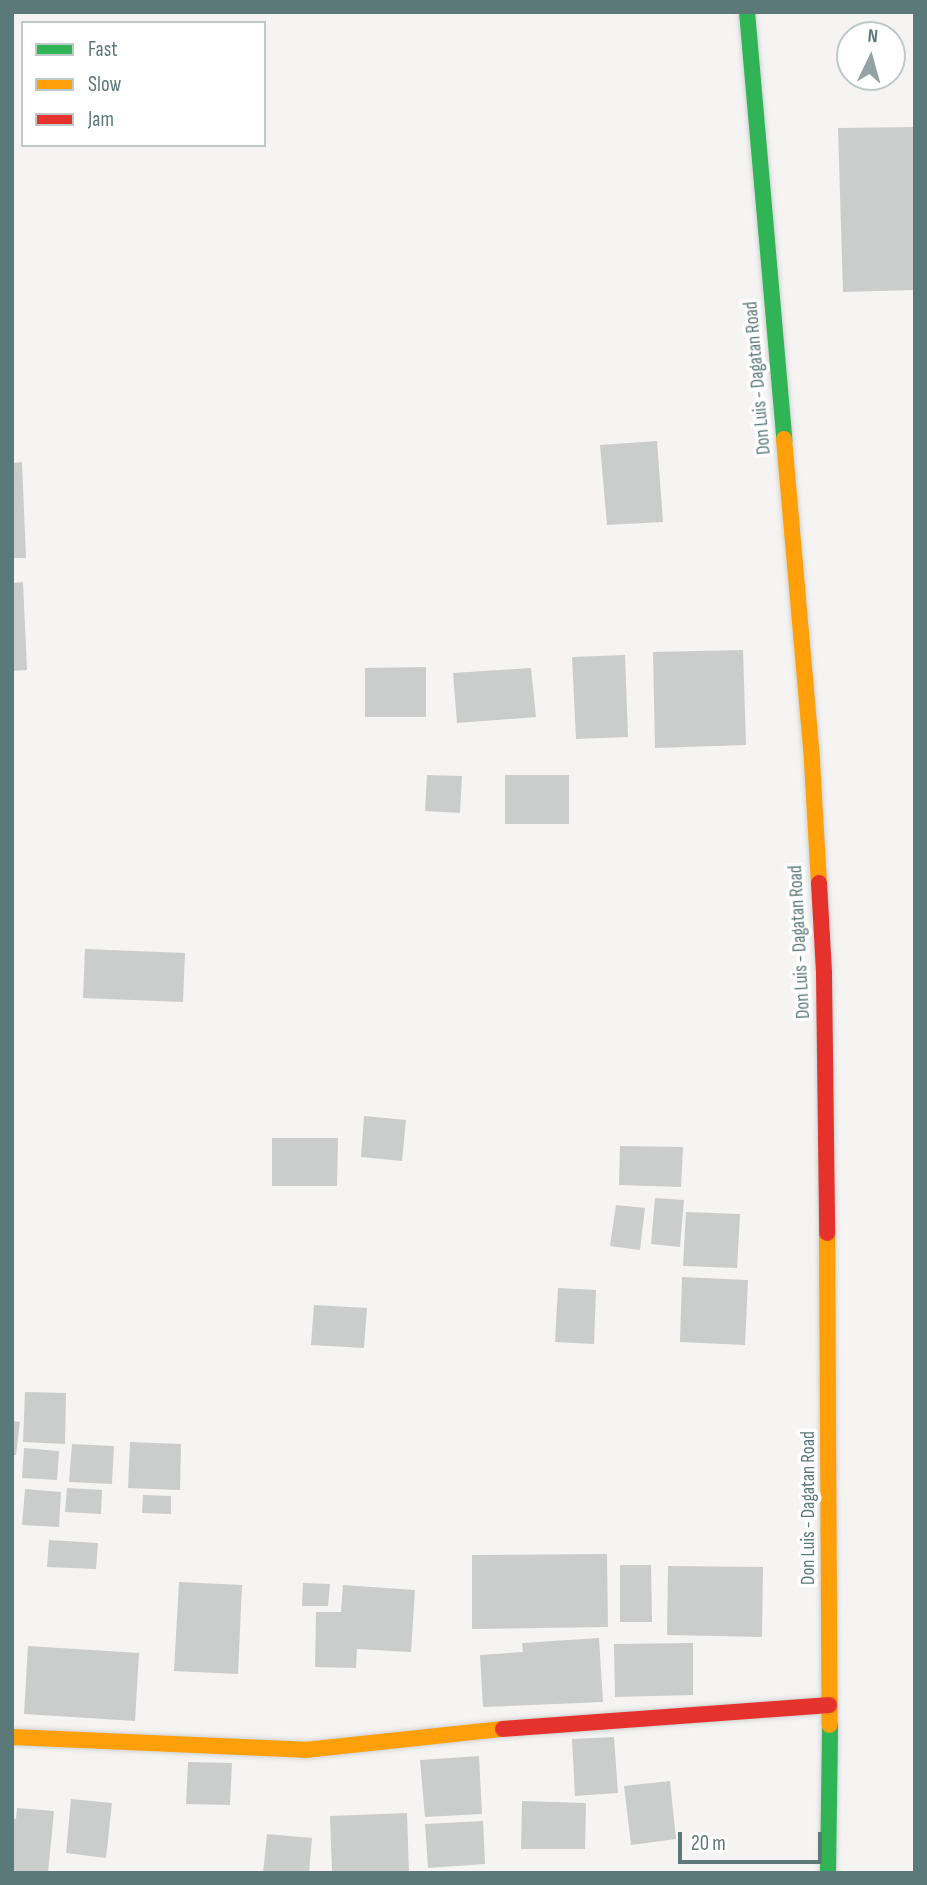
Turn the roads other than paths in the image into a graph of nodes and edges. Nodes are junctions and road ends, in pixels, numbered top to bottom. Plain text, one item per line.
1 (747, 12) edge
2 (829, 1705) junction
3 (12, 1737) edge
4 (828, 1873) edge

1 - 2 street, Don Luis - Dagatan Road
2 - 3 street
2 - 4 street, Don Luis - Dagatan Road

